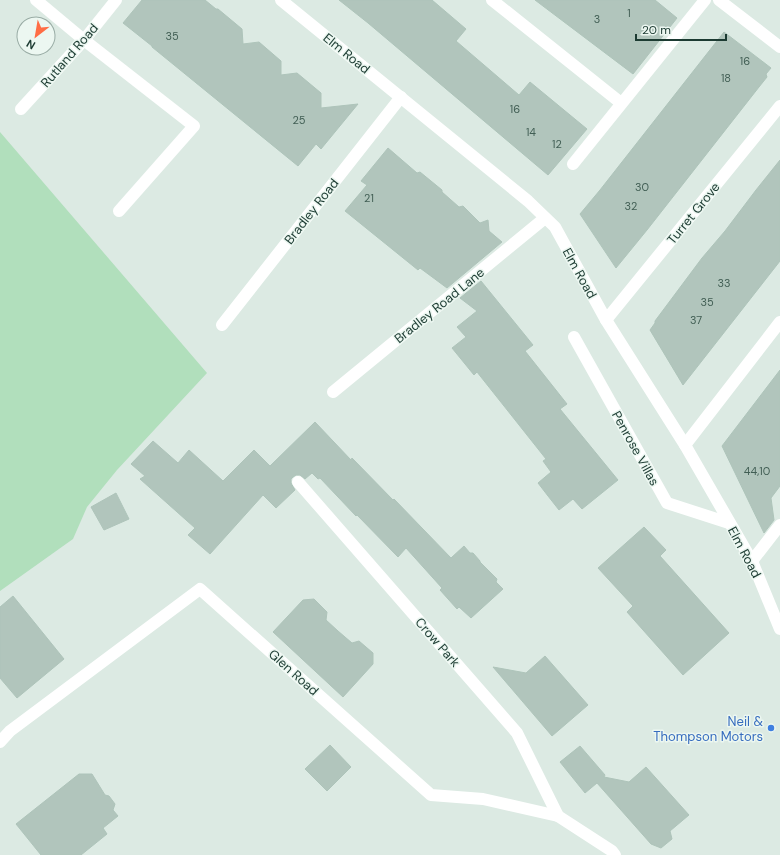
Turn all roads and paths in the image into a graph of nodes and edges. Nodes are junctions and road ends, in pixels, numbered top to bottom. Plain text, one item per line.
1 (36, 0) edge
2 (116, 0) edge
3 (281, 0) edge
4 (492, 0) edge
5 (705, 0) edge
6 (719, 0) edge
7 (84, 40) junction
8 (780, 47) edge
9 (401, 97) junction
10 (621, 103) junction
11 (780, 106) edge
12 (21, 110) dead end
13 (573, 164) dead end
14 (119, 211) dead end
15 (545, 218) junction
16 (606, 320) junction
17 (780, 322) edge
18 (222, 325) dead end
19 (574, 337) dead end
20 (333, 392) dead end
21 (685, 445) junction
22 (298, 482) dead end
23 (729, 523) junction
24 (780, 525) edge
25 (752, 561) junction
26 (780, 629) edge
27 (0, 742) edge
28 (558, 816) junction
29 (613, 853) edge

1 - 7 street
2 - 7 street, Rutland Road
3 - 9 street, Elm Road
4 - 10 street
5 - 10 street
6 - 8 street
7 - 12 street, Rutland Road
7 - 14 street
9 - 15 street, Elm Road
9 - 18 street, Bradley Road
10 - 13 street
11 - 16 street, Turret Grove
15 - 16 street, Elm Road
15 - 20 street, Bradley Road Lane
16 - 21 street, Elm Road
17 - 21 street
19 - 23 street, Penrose Villas
21 - 23 street, Elm Road
22 - 28 street, Crow Park
23 - 25 street, Elm Road
24 - 25 street
25 - 26 street, Elm Road
27 - 28 street, Glen Road
28 - 29 street, Glen Road

